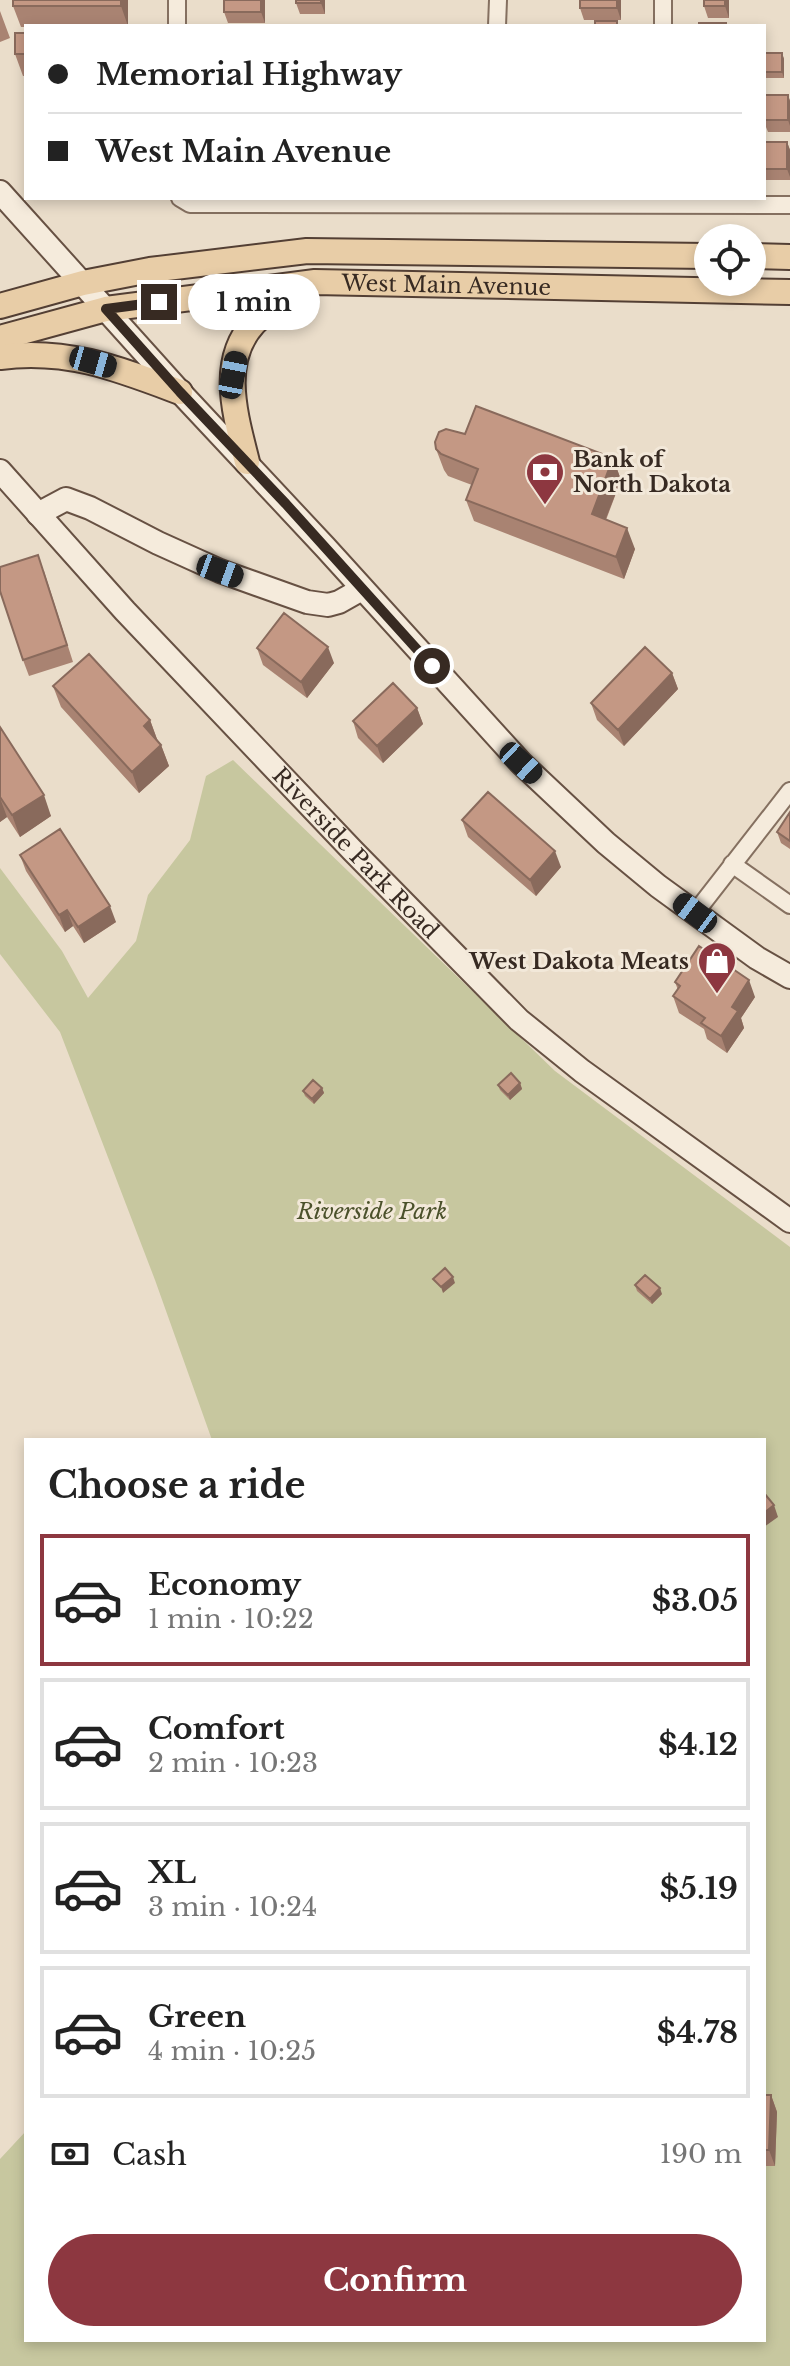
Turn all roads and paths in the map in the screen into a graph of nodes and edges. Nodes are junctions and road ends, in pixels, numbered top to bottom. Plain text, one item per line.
1 (177, 0) edge
2 (498, 0) edge
3 (663, 0) edge
4 (177, 24) edge
5 (497, 24) edge
6 (663, 24) edge
7 (0, 192) edge
8 (183, 200) edge
9 (495, 201) edge
10 (662, 201) edge
11 (790, 205) edge
12 (694, 256) edge
13 (766, 256) edge
14 (790, 257) edge
15 (315, 282) junction
16 (83, 283) junction
17 (790, 292) edge
18 (0, 306) edge
19 (106, 309) junction
20 (0, 338) edge
21 (0, 357) edge
22 (180, 392) junction
23 (247, 462) junction
24 (0, 471) edge
25 (38, 514) junction
26 (362, 589) junction
27 (790, 791) edge
28 (732, 864) junction
29 (790, 905) edge
30 (695, 913) junction
31 (790, 977) edge
32 (790, 1221) edge

1 - 4 street
2 - 5 street
3 - 6 street
7 - 16 main road
8 - 9 street
9 - 10 street
10 - 11 street
12 - 16 main road, West Main Avenue
13 - 14 main road
15 - 17 main road, West Main Avenue
15 - 19 main road, West Main Avenue
15 - 23 main road
16 - 18 main road, West Main Avenue
16 - 19 main road
19 - 20 main road, West Main Avenue
19 - 22 main road
21 - 22 main road
22 - 23 main road
23 - 26 main road
24 - 25 main road, Riverside Park Road
25 - 26 main road
25 - 32 main road, Riverside Park Road
26 - 30 main road
27 - 28 street
28 - 29 street
28 - 30 street
30 - 31 main road

